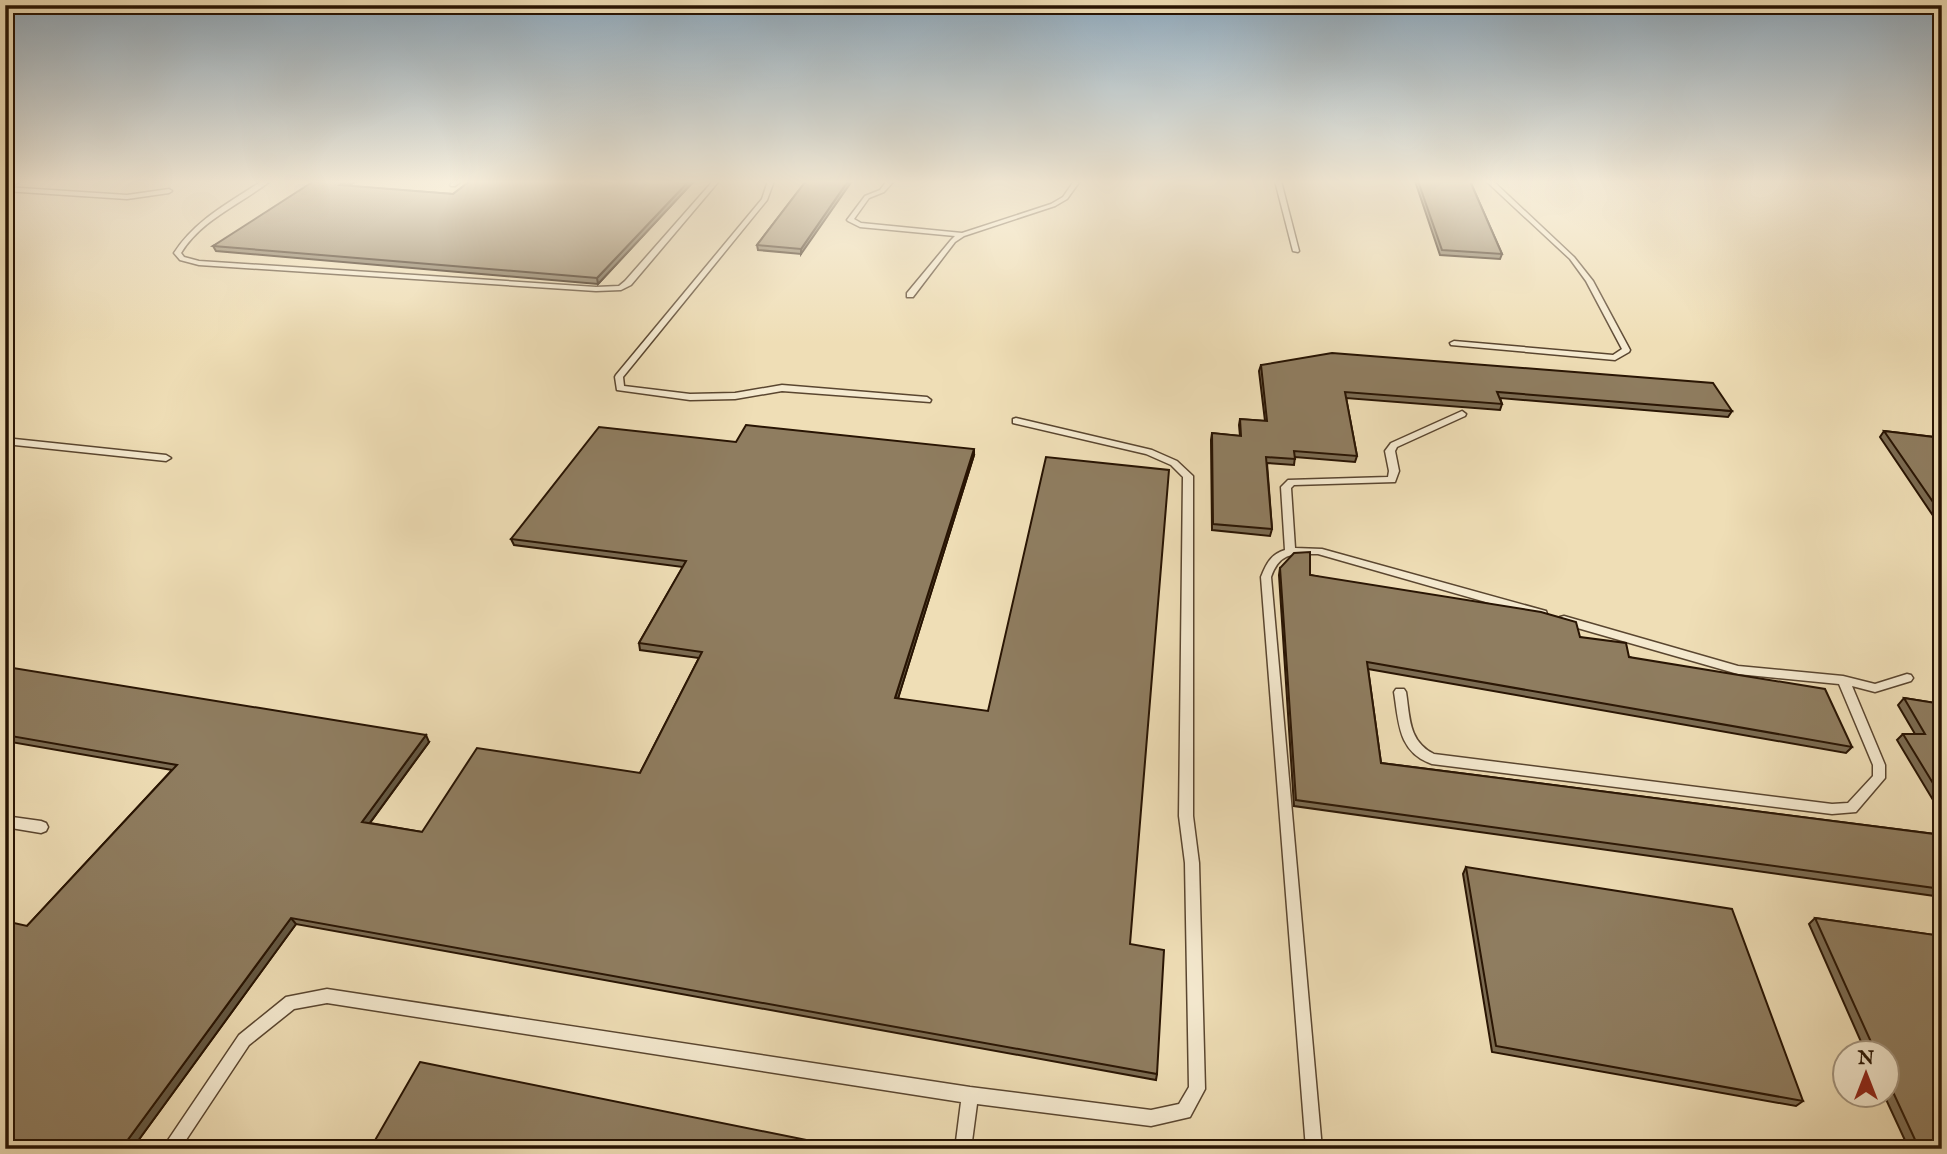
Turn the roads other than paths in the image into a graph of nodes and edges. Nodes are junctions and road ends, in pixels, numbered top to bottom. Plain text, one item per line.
1 (191, 235) edge
2 (670, 235) edge
3 (736, 235) edge
4 (962, 235) edge
5 (1292, 235) edge
6 (1547, 235) edge
7 (1296, 251) dead end
8 (910, 295) dead end
9 (1454, 343) dead end
10 (927, 400) dead end
11 (1462, 414) dead end
12 (1016, 421) dead end
13 (5, 441) edge
14 (166, 458) dead end
15 (1290, 551) junction
16 (1907, 678) dead end
17 (1843, 680) junction
18 (1400, 692) dead end
19 (5, 821) edge
20 (41, 827) dead end
21 (970, 1094) junction
22 (170, 1149) edge
23 (962, 1149) edge
24 (1314, 1149) edge

1 - 2 lane
3 - 10 lane
4 - 8 lane
5 - 7 lane
6 - 9 lane
11 - 15 lane
12 - 21 lane
13 - 14 lane
15 - 17 lane
15 - 24 lane
16 - 17 lane
17 - 18 lane
19 - 20 lane
21 - 22 lane
21 - 23 lane

